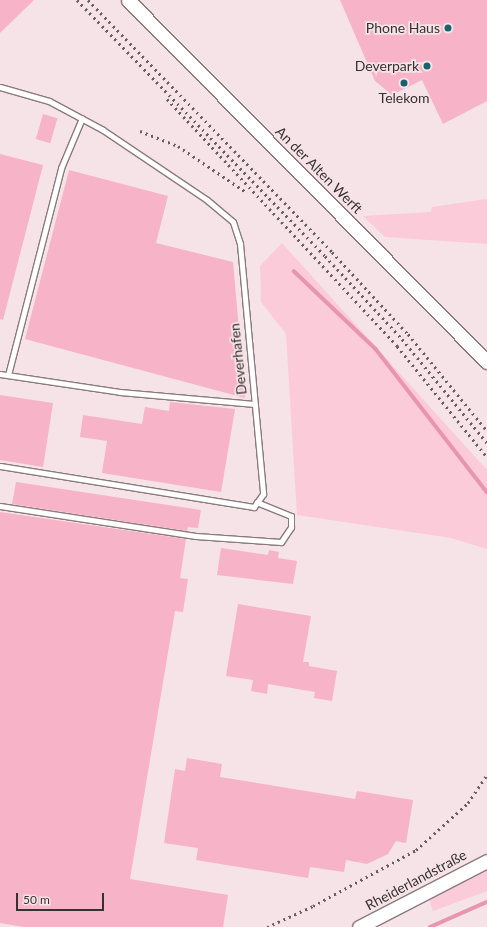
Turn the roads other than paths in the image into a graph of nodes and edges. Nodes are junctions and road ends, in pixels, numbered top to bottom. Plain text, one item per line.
1 (128, 0) edge
2 (0, 88) edge
3 (82, 118) junction
4 (487, 362) edge
5 (0, 374) edge
6 (8, 375) junction
7 (254, 404) junction
8 (0, 466) edge
9 (258, 502) junction
10 (0, 506) edge
11 (487, 861) edge
12 (359, 927) edge

1 - 4 street, An der Alten Werft
2 - 3 lane, Deverhafen
3 - 6 lane
3 - 7 lane, Deverhafen
5 - 6 lane
6 - 7 lane
7 - 9 lane, Deverhafen
8 - 9 lane
9 - 10 lane
11 - 12 street, Rheiderlandstraße

